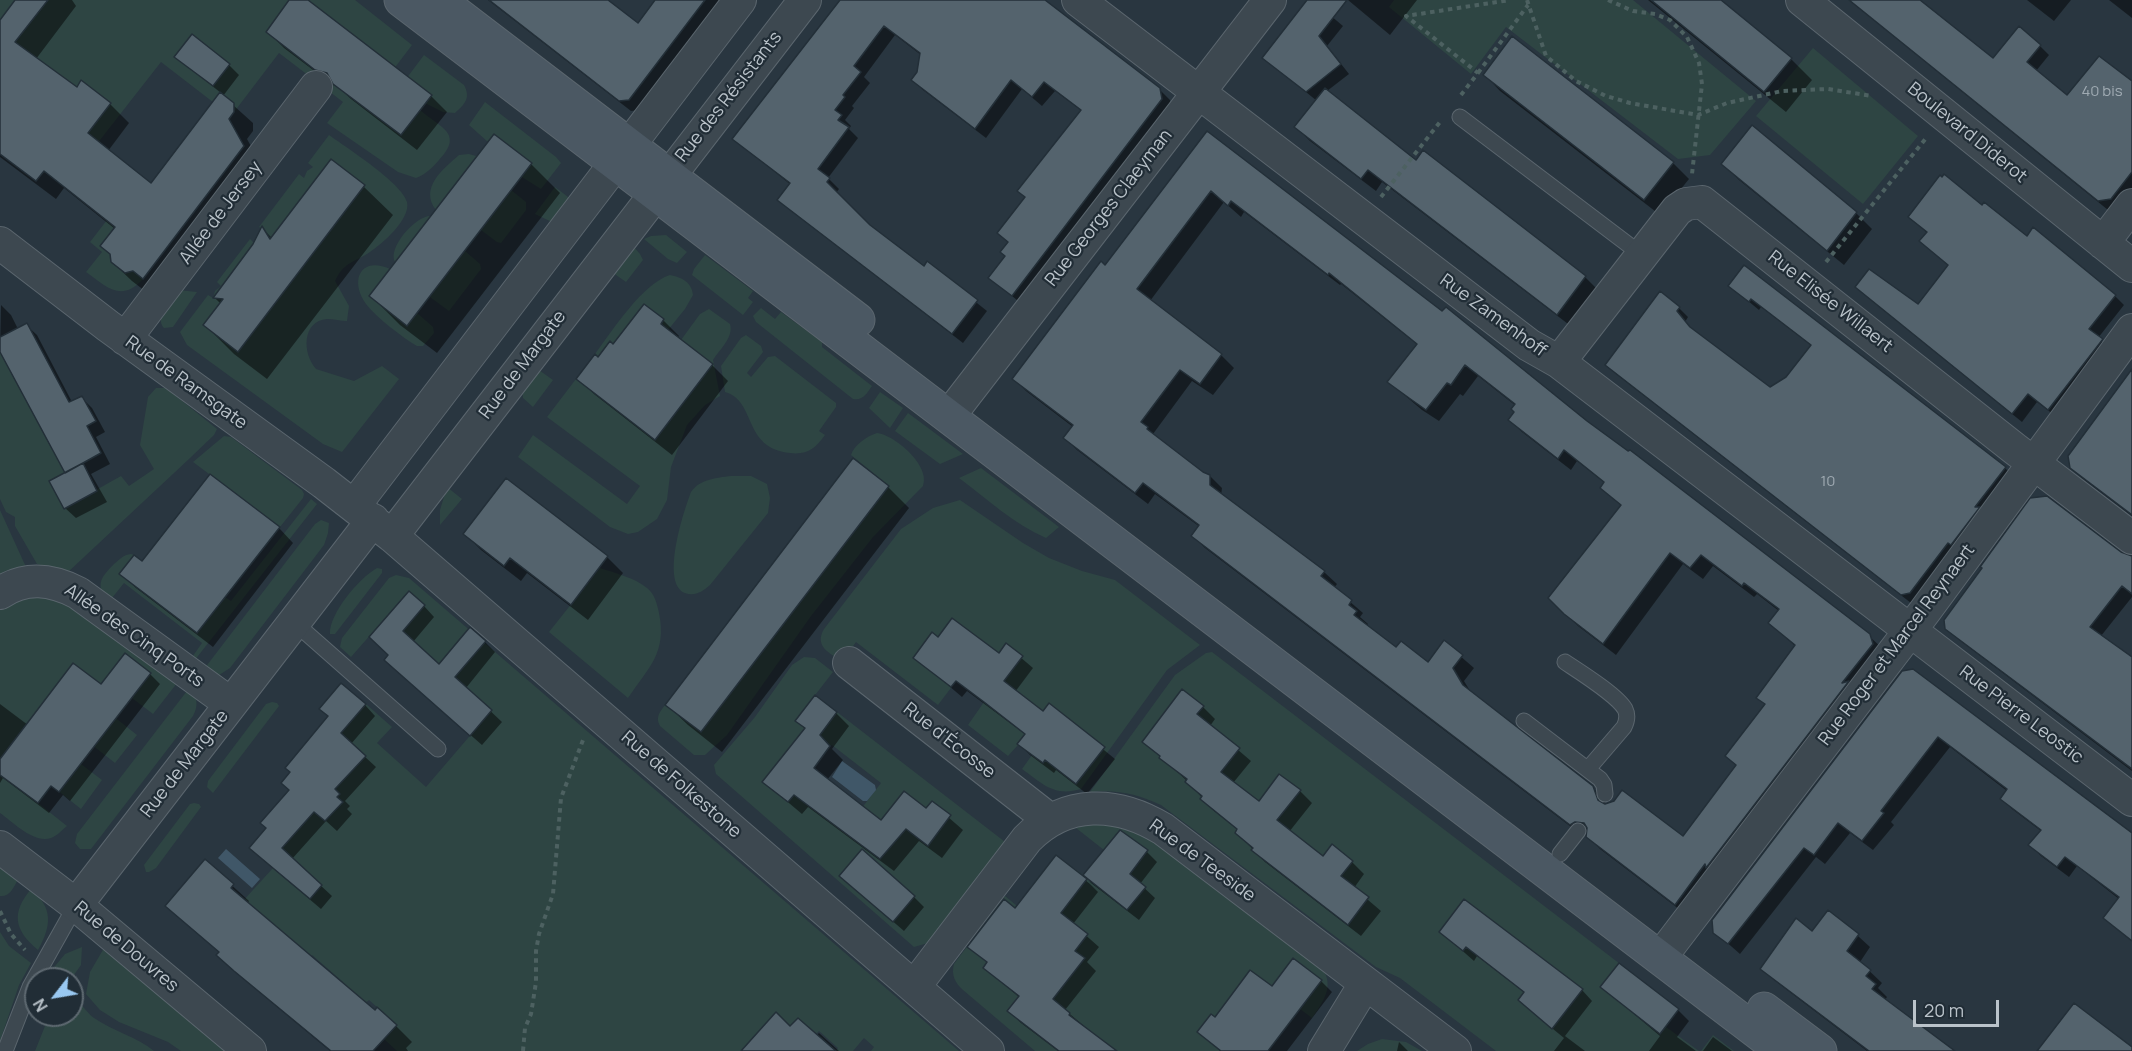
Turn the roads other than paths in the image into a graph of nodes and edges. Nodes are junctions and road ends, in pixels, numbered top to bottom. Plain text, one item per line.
1 (402, 0) edge
2 (439, 0) edge
3 (740, 0) edge
4 (805, 0) edge
5 (1078, 0) edge
6 (1270, 0) edge
7 (1802, 0) edge
8 (316, 87) dead end
9 (1199, 92) junction
10 (1460, 117) dead end
11 (621, 154) junction
12 (661, 184) junction
13 (2132, 205) edge
14 (0, 243) edge
15 (2103, 243) junction
16 (1642, 255) junction
17 (2132, 267) edge
18 (2132, 330) edge
19 (125, 339) junction
20 (1559, 362) junction
21 (955, 407) junction
22 (2034, 464) junction
23 (373, 521) junction
24 (2132, 538) edge
25 (0, 593) edge
26 (295, 623) junction
27 (1909, 631) junction
28 (1565, 662) dead end
29 (849, 663) dead end
30 (231, 704) junction
31 (1524, 721) dead end
32 (438, 749) dead end
33 (1588, 769) junction
34 (1605, 794) dead end
35 (2132, 800) edge
36 (1050, 819) junction
37 (0, 847) edge
38 (76, 905) junction
39 (1667, 949) junction
40 (1365, 984) junction
41 (914, 987) junction
42 (5, 1051) edge
43 (250, 1051) edge
44 (988, 1051) edge
45 (1324, 1051) edge
46 (1455, 1051) edge
47 (1782, 1051) edge
48 (1820, 1051) edge

1 - 11 main road
2 - 11 main road
3 - 11 street
4 - 12 street, Rue des Résistants
5 - 9 street, Rue Zamenhoff
6 - 9 street, Rue Georges Claeyman
7 - 15 street, Boulevard Diderot
8 - 19 street, Allée de Jersey
9 - 20 street, Rue Zamenhoff
9 - 21 street, Rue Georges Claeyman
10 - 16 lane
11 - 12 main road
11 - 23 street, Rue de Margate
12 - 21 main road
12 - 23 street, Rue de Margate
13 - 15 street
14 - 19 street, Rue de Ramsgate
15 - 17 street, Boulevard Diderot
16 - 20 street
16 - 22 street, Rue Elisée Willaert
18 - 22 street, Rue Roger et Marcel Reynaert
19 - 23 street, Rue de Ramsgate
20 - 27 street, Rue Zamenhoff
21 - 39 main road
21 - 39 main road
22 - 24 street, Rue Elisée Willaert
22 - 27 street, Rue Roger et Marcel Reynaert
23 - 26 street, Rue de Margate
23 - 41 street, Rue de Folkestone
25 - 30 street, Allée des Cinq Ports
26 - 30 street, Rue de Margate
26 - 32 lane
27 - 35 street, Rue Pierre Leostic
27 - 39 street, Rue Roger et Marcel Reynaert
28 - 33 lane
29 - 36 street, Rue d'Écosse
30 - 38 street, Rue de Margate
31 - 33 lane
33 - 34 lane
36 - 40 street, Rue de Teeside
36 - 41 street, Rue de Teeside
37 - 38 street, Rue de Douvres
38 - 42 lane
38 - 43 street, Rue de Douvres
39 - 47 main road
39 - 48 main road
40 - 45 street
40 - 46 street, Rue de Teeside
41 - 44 street, Rue de Folkestone

